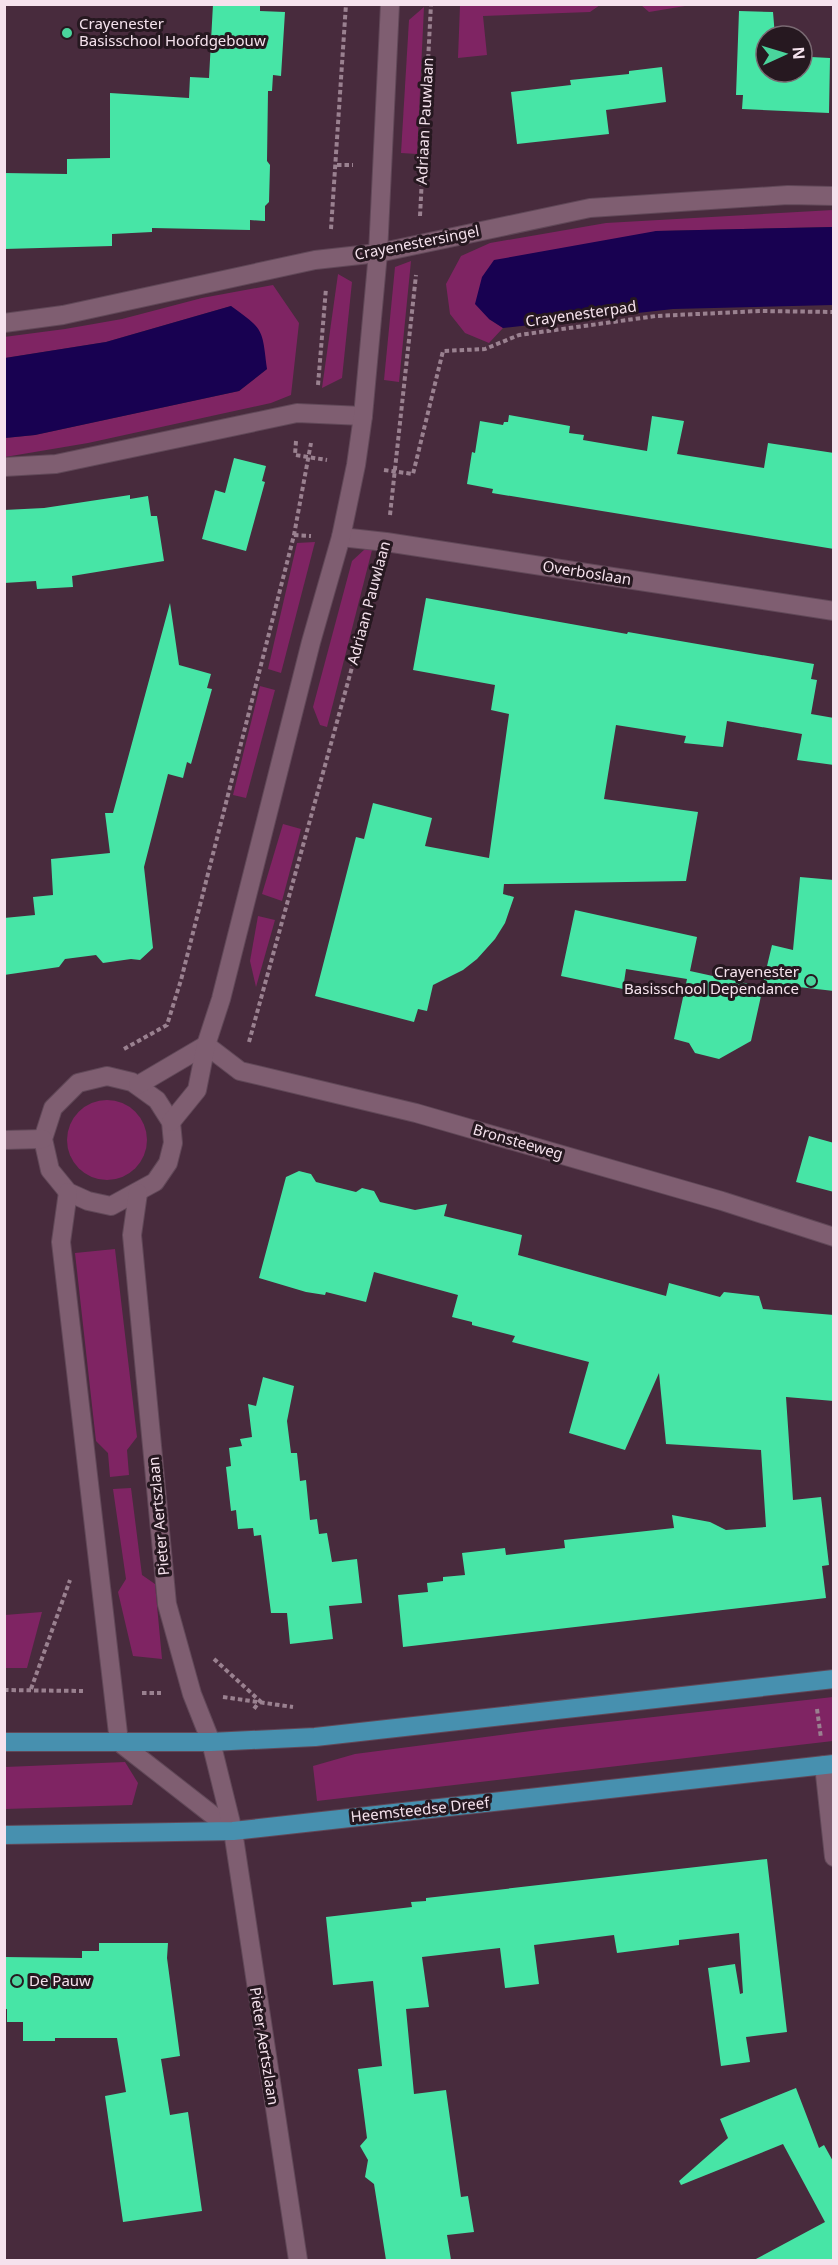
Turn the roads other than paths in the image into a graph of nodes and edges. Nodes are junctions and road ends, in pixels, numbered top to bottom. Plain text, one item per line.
1 (390, 4) edge
2 (834, 196) edge
3 (378, 253) junction
4 (4, 323) edge
5 (363, 416) junction
6 (4, 467) edge
7 (341, 537) junction
8 (834, 611) edge
9 (206, 1045) junction
10 (138, 1085) junction
11 (171, 1122) junction
12 (43, 1139) junction
13 (4, 1140) edge
14 (68, 1192) junction
15 (138, 1193) junction
16 (834, 1237) edge
17 (834, 1679) edge
18 (4, 1742) edge
19 (119, 1742) junction
20 (211, 1742) junction
21 (829, 1765) edge
22 (233, 1831) junction
23 (4, 1835) edge
24 (834, 1857) edge
25 (298, 2260) edge

1 - 3 street
2 - 3 street, Crayenestersingel
3 - 4 street, Crayenestersingel
3 - 5 street
5 - 6 street
5 - 7 street
7 - 8 street, Overboslaan
7 - 9 street
9 - 10 street
9 - 11 street
9 - 16 street, Bronsteeweg
10 - 11 street
10 - 12 street
11 - 15 street
12 - 13 street
12 - 14 street
14 - 15 street
14 - 19 street
15 - 20 street, Pieter Aertszlaan
17 - 20 main road
18 - 19 main road
19 - 20 main road
19 - 22 street
20 - 22 street, Pieter Aertszlaan
21 - 22 main road, Heemsteedse Dreef
21 - 24 street
22 - 23 main road, Heemsteedse Dreef
22 - 25 street, Pieter Aertszlaan

